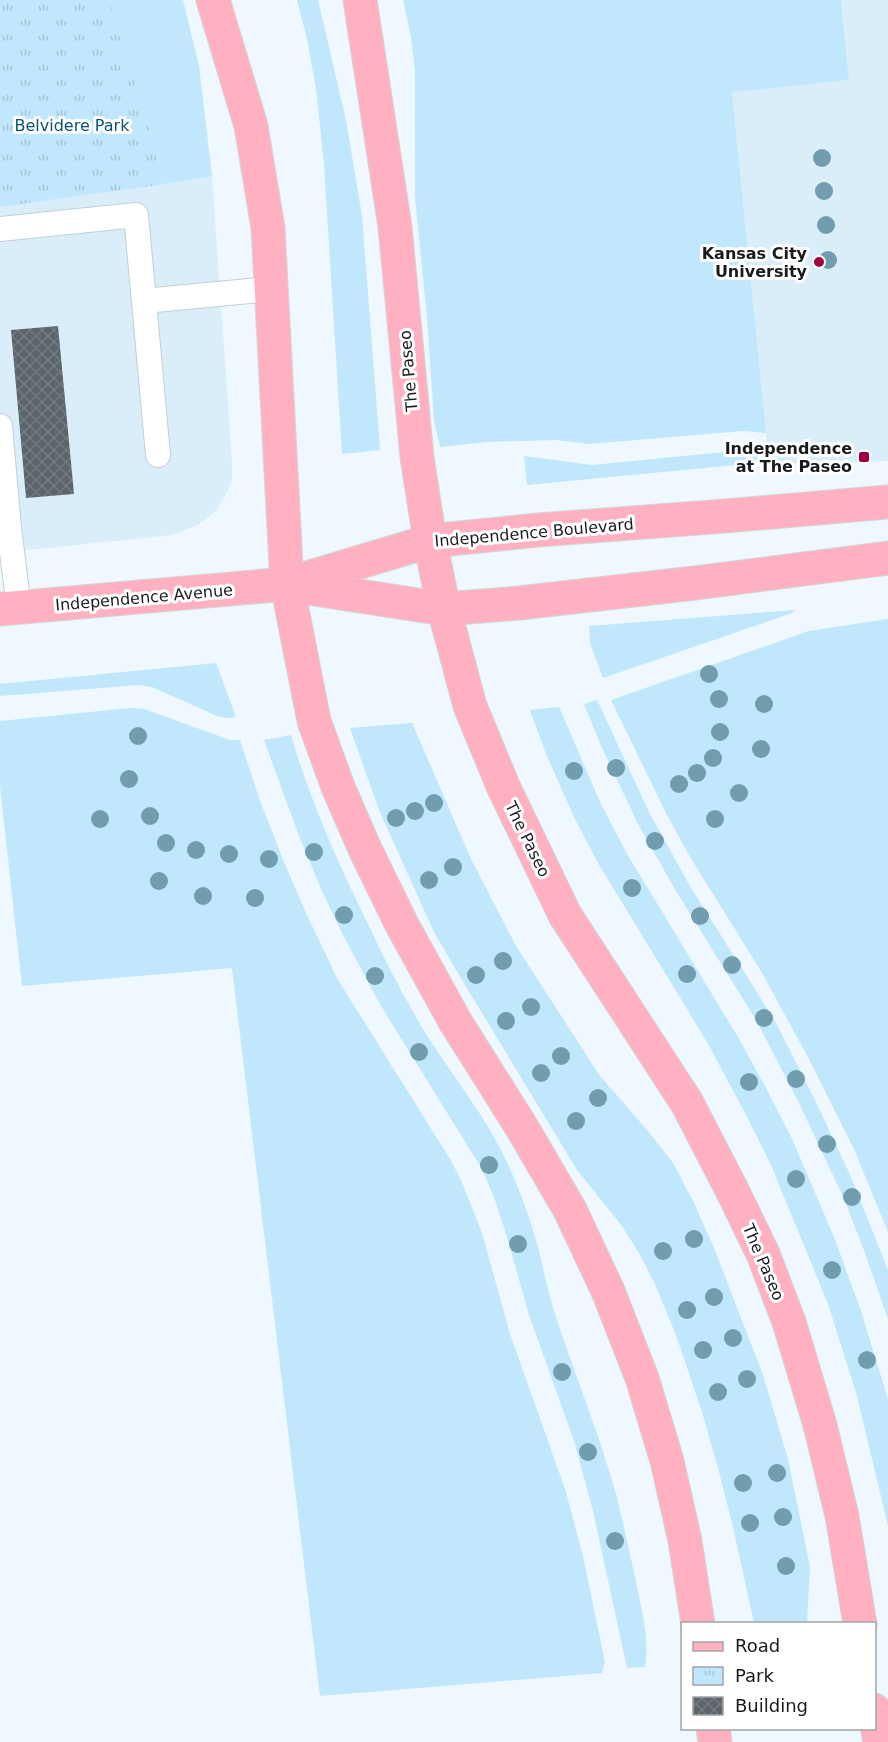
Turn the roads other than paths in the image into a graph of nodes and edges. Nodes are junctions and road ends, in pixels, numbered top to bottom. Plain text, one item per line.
1 (213, 0) edge
2 (360, 0) edge
3 (0, 229) edge
4 (272, 289) junction
5 (144, 301) junction
6 (0, 426) edge
7 (158, 455) dead end
8 (888, 501) edge
9 (430, 541) junction
10 (888, 558) edge
11 (288, 585) junction
12 (10, 609) edge
13 (444, 609) junction
14 (698, 1622) edge
15 (860, 1622) edge
16 (876, 1721) edge
17 (880, 1742) edge

1 - 4 main road
2 - 9 main road, The Paseo
3 - 5 lane
4 - 5 lane
4 - 11 main road
5 - 7 lane
6 - 12 lane
8 - 9 main road, Independence Boulevard
9 - 11 main road, Independence Boulevard
9 - 13 main road, The Paseo
10 - 13 main road
11 - 12 main road, Independence Avenue
11 - 13 main road
11 - 14 main road
13 - 15 main road, The Paseo
16 - 17 main road

